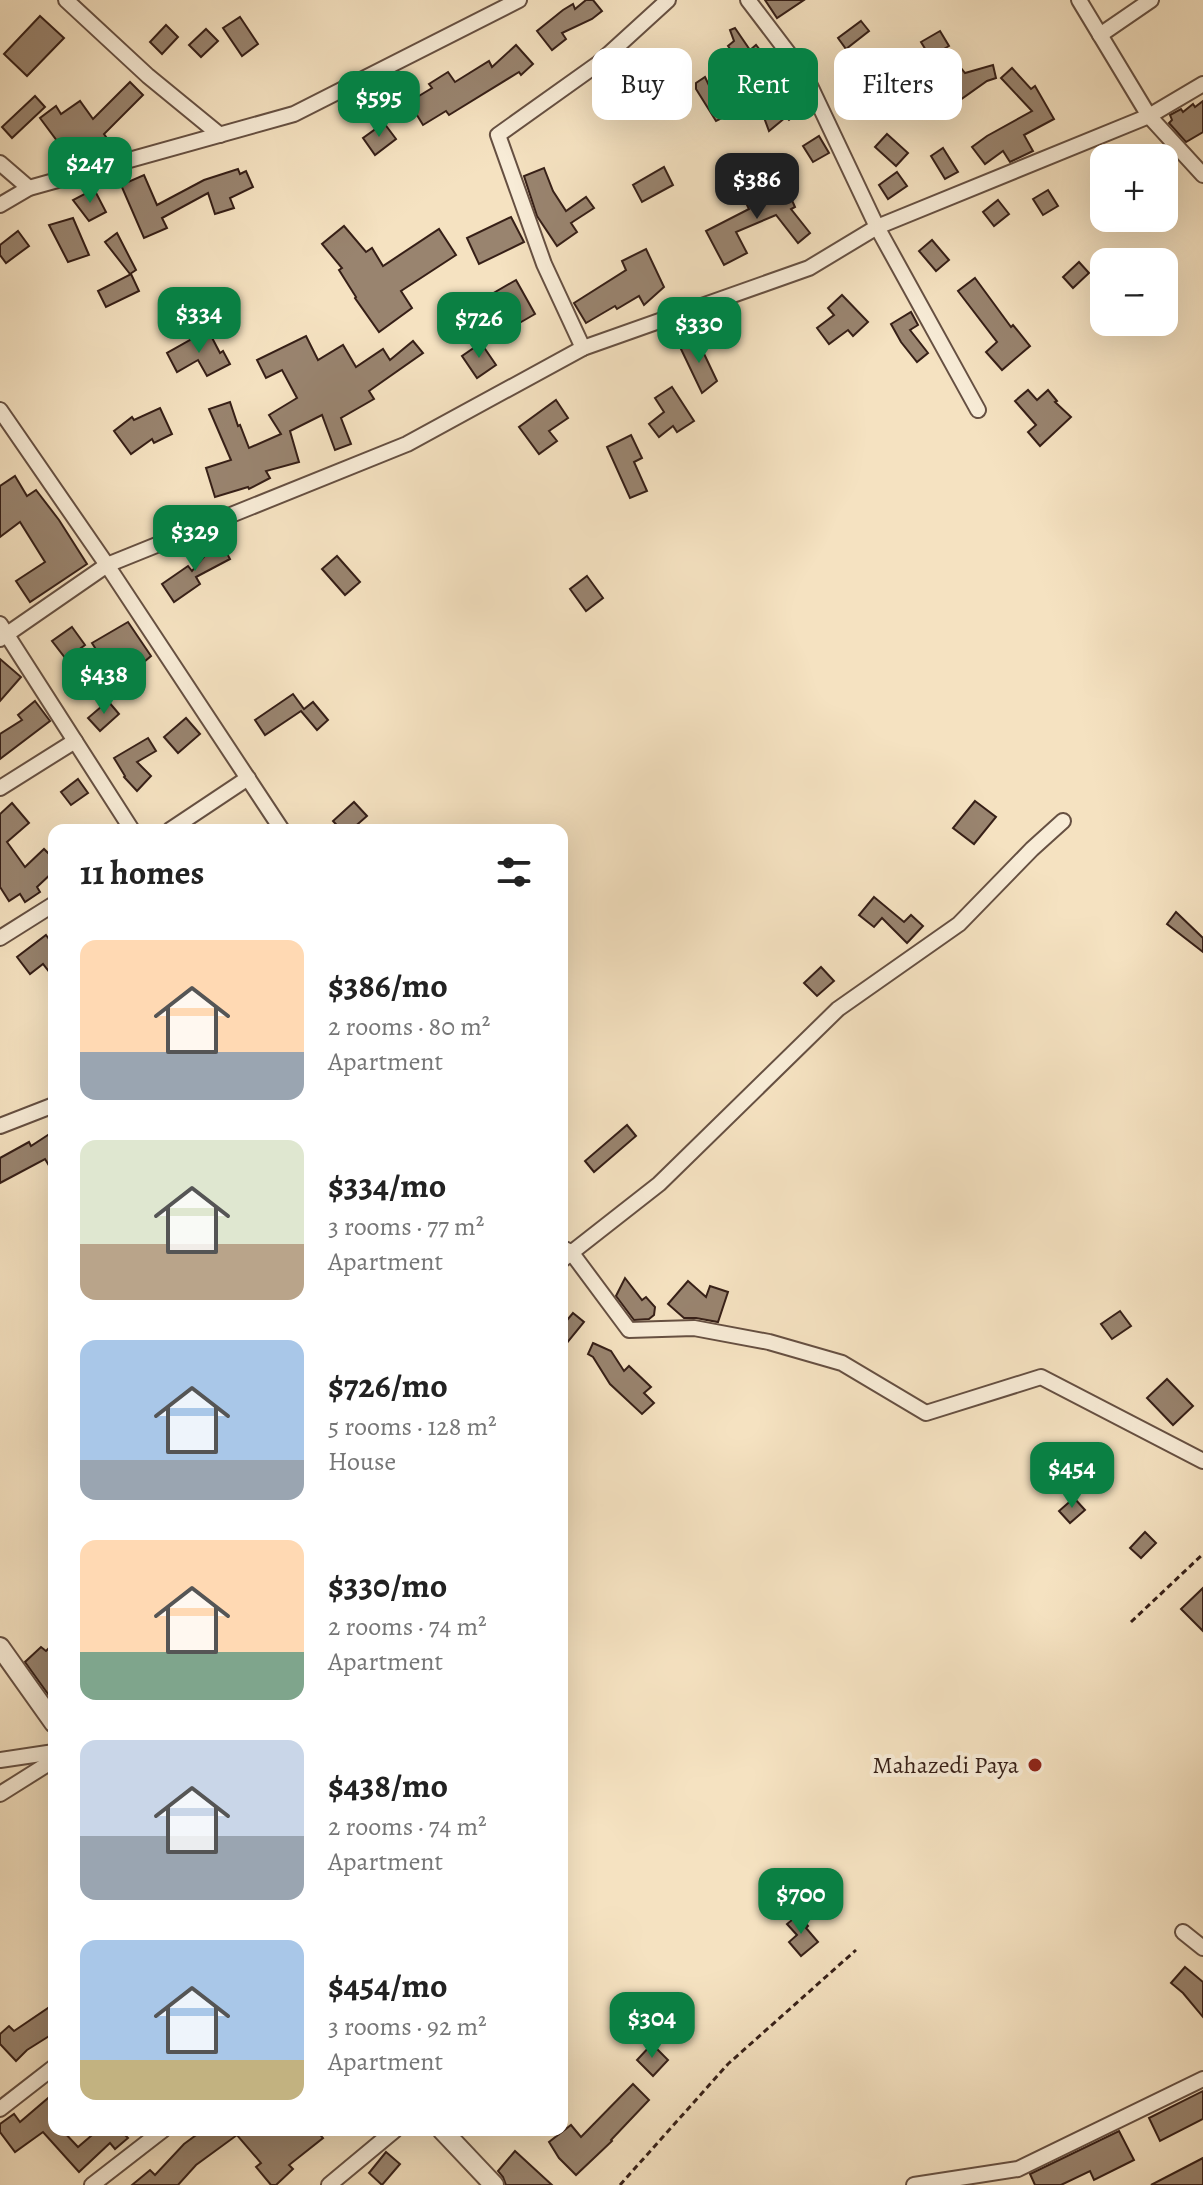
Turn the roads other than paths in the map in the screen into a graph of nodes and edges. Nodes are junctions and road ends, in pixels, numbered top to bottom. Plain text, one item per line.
1 (66, 0) edge
2 (519, 0) edge
3 (668, 0) edge
4 (748, 0) edge
5 (1079, 0) edge
6 (1151, 0) edge
7 (1100, 35) junction
8 (1203, 84) edge
9 (1149, 116) junction
10 (220, 135) junction
11 (0, 163) edge
12 (1203, 175) edge
13 (29, 188) junction
14 (0, 205) edge
15 (877, 227) junction
16 (583, 348) junction
17 (0, 410) edge
18 (978, 410) dead end
19 (107, 565) junction
20 (2, 632) edge
21 (75, 741) junction
22 (248, 778) junction
23 (0, 788) edge
24 (1063, 821) dead end
25 (128, 824) edge
26 (179, 824) edge
27 (278, 824) edge
28 (48, 908) edge
29 (0, 938) edge
30 (48, 1107) edge
31 (0, 1126) edge
32 (568, 1251) edge
33 (568, 1257) edge
34 (1203, 1461) edge
35 (0, 1647) edge
36 (48, 1713) edge
37 (48, 1753) edge
38 (0, 1760) edge
39 (48, 1764) edge
40 (0, 1794) edge
41 (1183, 1932) dead end
42 (1203, 1948) edge
43 (48, 2072) edge
44 (1203, 2079) edge
45 (0, 2109) edge
46 (155, 2136) edge
47 (388, 2136) edge
48 (448, 2136) edge
49 (92, 2185) edge
50 (329, 2185) edge
51 (494, 2185) edge
52 (914, 2185) edge

1 - 10 street
2 - 10 street
3 - 16 street
4 - 15 street
5 - 7 street
6 - 7 street
7 - 9 street
8 - 9 street
9 - 12 street
9 - 15 street
10 - 13 street
11 - 13 street
13 - 14 street
15 - 16 street
15 - 18 street
16 - 19 street
17 - 19 street
19 - 20 street
19 - 22 street
20 - 21 street
21 - 23 street
21 - 25 street
22 - 26 street
22 - 27 street
24 - 32 street
28 - 29 street
30 - 31 street
33 - 34 street
35 - 36 street
37 - 38 street
39 - 40 street
41 - 42 street
43 - 45 street
44 - 52 street
46 - 49 street
47 - 50 street
48 - 51 street

